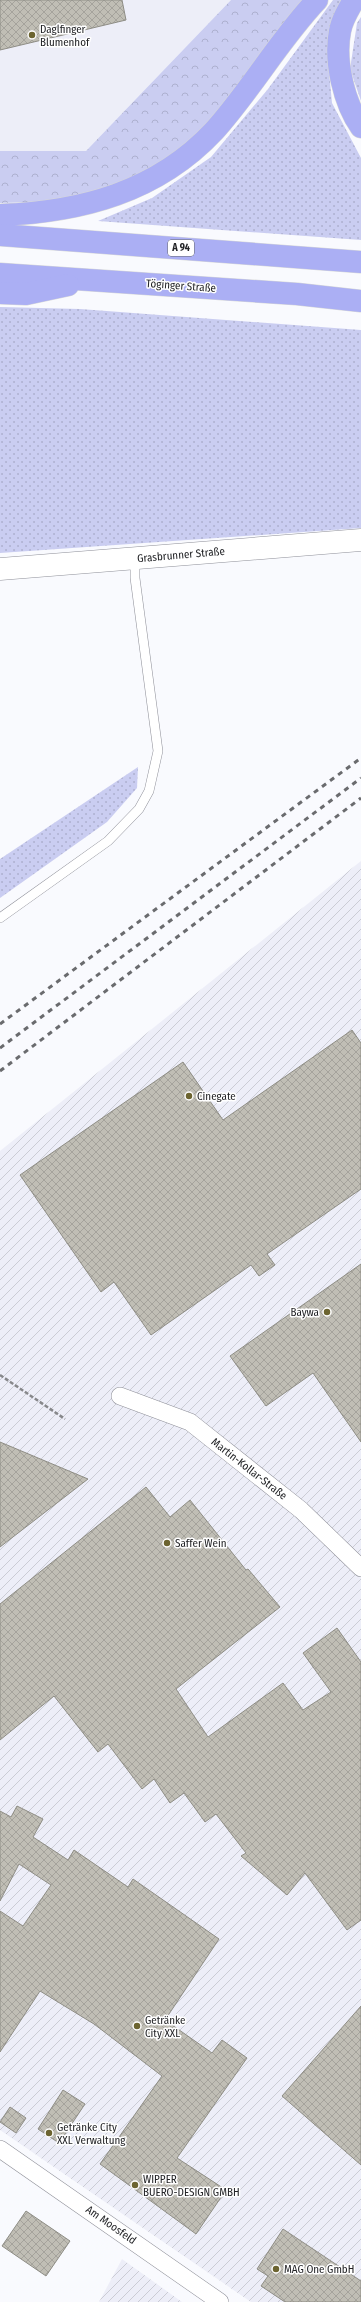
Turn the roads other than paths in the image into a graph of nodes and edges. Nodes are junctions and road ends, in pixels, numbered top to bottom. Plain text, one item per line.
1 (317, 0) edge
2 (354, 0) edge
3 (361, 127) edge
4 (0, 215) edge
5 (0, 235) edge
6 (361, 262) edge
7 (0, 274) edge
8 (92, 279) junction
9 (0, 293) edge
10 (361, 301) edge
11 (361, 540) edge
12 (136, 559) junction
13 (0, 569) edge
14 (0, 918) edge
15 (120, 1396) dead end
16 (361, 1568) edge
17 (0, 2149) edge
18 (220, 2302) edge

1 - 4 highway
2 - 3 highway
5 - 6 highway, A 94
7 - 8 highway, Töginger Straße
8 - 9 highway
8 - 10 highway, Töginger Straße
11 - 12 street, Grasbrunner Straße
12 - 13 street, Grasbrunner Straße
12 - 14 lane
15 - 16 street, Martin-Kollar-Straße
17 - 18 street, Am Moosfeld

